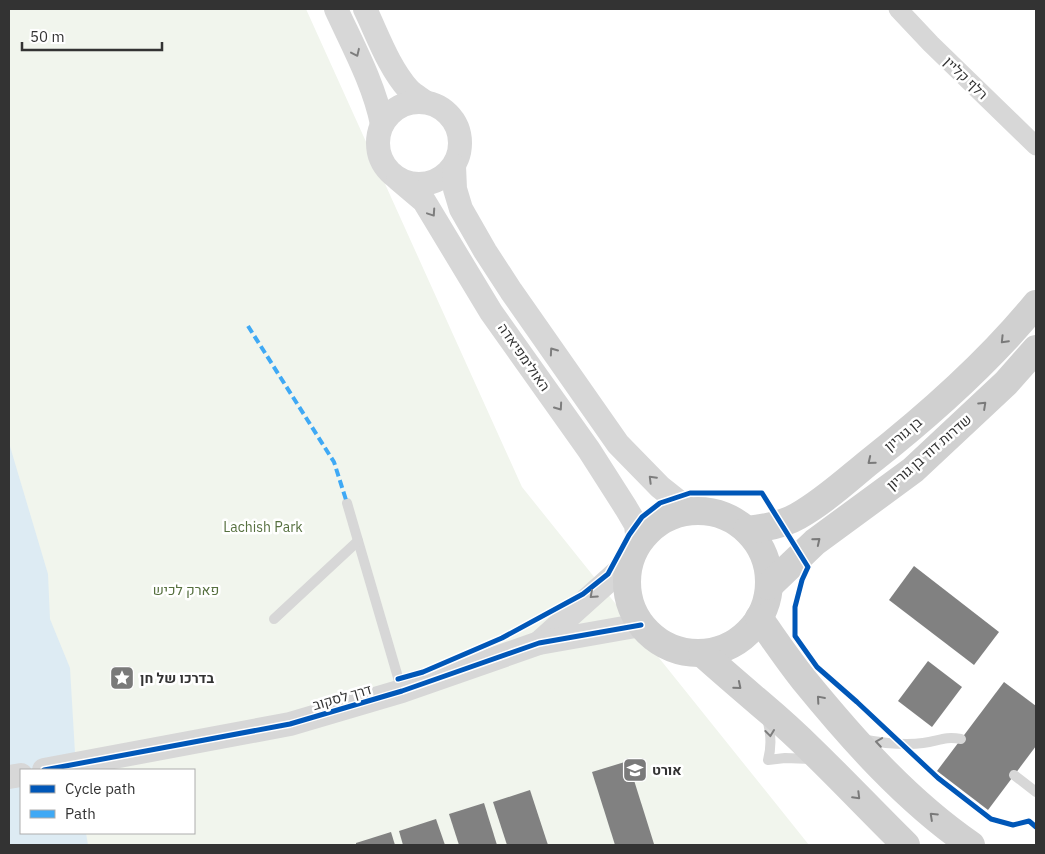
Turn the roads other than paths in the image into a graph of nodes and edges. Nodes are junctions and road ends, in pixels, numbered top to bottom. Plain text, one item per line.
1 (336, 9) edge
2 (365, 9) edge
3 (898, 9) edge
4 (425, 102) junction
5 (382, 124) junction
6 (1036, 146) edge
7 (454, 166) junction
8 (398, 178) junction
9 (1036, 304) edge
10 (1036, 349) edge
11 (347, 503) dead end
12 (689, 510) junction
13 (747, 530) junction
14 (358, 541) junction
15 (633, 553) junction
16 (769, 586) junction
17 (759, 618) junction
18 (274, 619) dead end
19 (641, 625) junction
20 (540, 643) junction
21 (702, 653) junction
22 (402, 691) junction
23 (763, 706) junction
24 (853, 737) junction
25 (961, 739) dead end
26 (822, 761) junction
27 (49, 769) edge
28 (1014, 775) dead end
29 (1036, 792) edge
30 (877, 817) junction
31 (891, 845) edge
32 (906, 845) edge
33 (971, 845) edge

1 -> 5 street
2 - 4 street
3 - 6 street, רלף קליין
4 - 5 street
4 - 7 street
5 - 8 street
7 - 8 street
12 -> 7 street, האולימפיאדה
8 -> 15 street, האולימפיאדה
9 -> 13 main road, בן גוריון
16 -> 10 main road, שדרות דוד בן גוריון
11 - 14 lane
12 - 13 main road
12 - 15 main road
13 - 16 main road
14 - 18 lane
14 - 22 lane
15 - 19 main road
15 -> 20 street, דרך לסקוב
16 - 17 main road
17 - 21 main road
24 -> 17 main road
19 - 20 street, דרך לסקוב
19 - 21 main road
20 - 22 street, דרך לסקוב
21 -> 23 main road
22 - 27 street, דרך לסקוב
23 - 26 main road
23 -> 26 lane
25 -> 24 lane
33 -> 24 main road
26 -> 30 main road
28 - 29 lane
30 - 31 main road
30 - 32 main road

